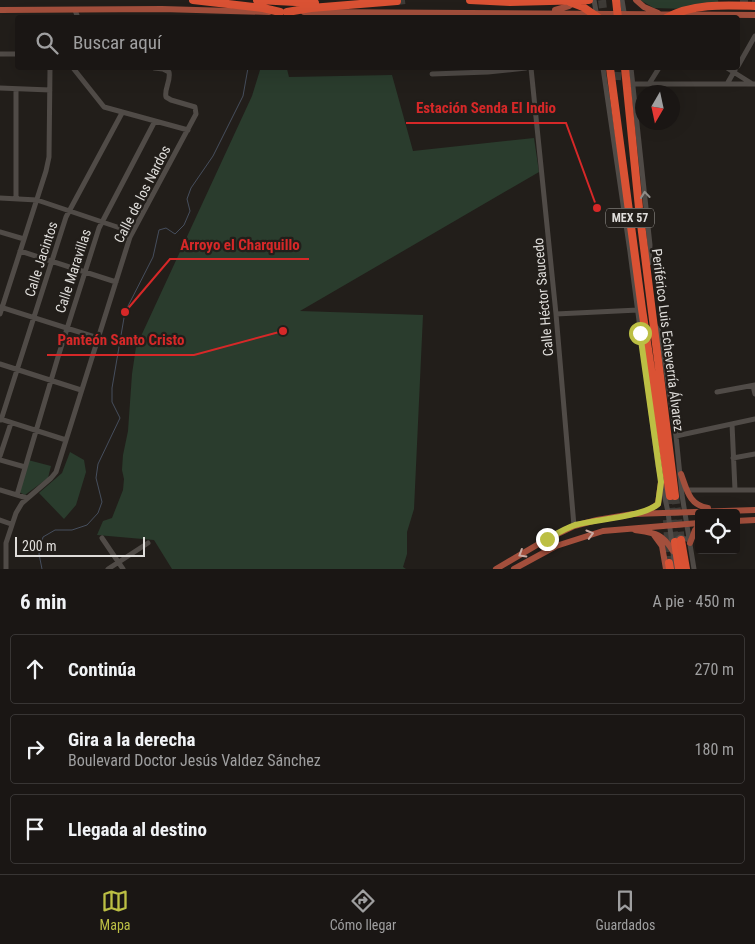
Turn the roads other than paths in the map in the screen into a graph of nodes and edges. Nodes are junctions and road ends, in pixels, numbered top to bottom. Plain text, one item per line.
1 (193, 0) edge
2 (258, 0) edge
3 (366, 0) edge
4 (470, 0) edge
5 (553, 0) edge
6 (577, 0) edge
7 (589, 0) edge
8 (594, 0) edge
9 (616, 0) edge
10 (622, 0) edge
11 (636, 0) edge
12 (397, 1) dead end
13 (755, 6) edge
14 (245, 9) junction
15 (0, 10) edge
16 (75, 10) junction
17 (284, 12) junction
18 (544, 13) junction
19 (77, 15) edge
20 (526, 15) edge
21 (579, 15) edge
22 (595, 15) edge
23 (597, 15) edge
24 (622, 15) edge
25 (622, 15) edge
26 (664, 15) edge
27 (669, 15) edge
28 (740, 15) edge
29 (755, 15) edge
30 (755, 36) edge
31 (0, 54) edge
32 (15, 54) edge
33 (740, 61) edge
34 (50, 70) edge
35 (75, 70) edge
36 (165, 70) edge
37 (507, 70) edge
38 (530, 70) edge
39 (603, 70) edge
40 (610, 70) edge
41 (625, 70) edge
42 (630, 70) edge
43 (658, 70) edge
44 (735, 70) edge
45 (738, 70) edge
46 (432, 74) dead end
47 (617, 80) tunnel mouth
48 (629, 82) junction
49 (649, 84) junction
50 (727, 84) junction
51 (753, 84) edge
52 (0, 88) edge
53 (16, 89) junction
54 (50, 90) junction
55 (122, 113) junction
56 (155, 121) junction
57 (188, 130) junction
58 (620, 143) junction
59 (0, 198) edge
60 (16, 198) junction
61 (37, 200) junction
62 (68, 210) junction
63 (102, 220) junction
64 (0, 232) edge
65 (132, 232) junction
66 (24, 239) junction
67 (20, 250) junction
68 (52, 261) junction
69 (84, 272) junction
70 (648, 279) junction
71 (116, 282) junction
72 (1, 307) edge
73 (640, 310) junction
74 (0, 314) edge
75 (556, 314) junction
76 (34, 317) junction
77 (654, 324) junction
78 (67, 328) junction
79 (98, 338) junction
80 (0, 364) edge
81 (17, 370) junction
82 (50, 381) junction
83 (754, 385) edge
84 (82, 390) junction
85 (717, 392) dead end
86 (755, 394) edge
87 (755, 419) edge
88 (1, 420) edge
89 (11, 423) junction
90 (732, 424) junction
91 (36, 431) junction
92 (676, 436) junction
93 (66, 440) junction
94 (1, 449) edge
95 (755, 454) edge
96 (0, 458) edge
97 (734, 458) junction
98 (25, 467) junction
99 (681, 474) junction
100 (664, 482) junction
101 (0, 490) edge
102 (687, 490) junction
103 (735, 490) junction
104 (755, 490) edge
105 (17, 495) junction
106 (671, 496) junction
107 (28, 498) junction
108 (713, 509) edge
109 (755, 510) edge
110 (685, 511) junction
111 (695, 511) edge
112 (740, 511) edge
113 (668, 512) junction
114 (642, 513) junction
115 (0, 520) edge
116 (755, 520) edge
117 (740, 521) edge
118 (687, 523) junction
119 (11, 524) junction
120 (695, 524) edge
121 (669, 525) junction
122 (574, 526) junction
123 (622, 529) junction
124 (695, 530) edge
125 (644, 531) junction
126 (102, 538) dead end
127 (682, 541) junction
128 (148, 543) dead end
129 (673, 551) junction
130 (118, 562) junction
131 (0, 565) edge
132 (6, 568) edge
133 (670, 568) edge
134 (108, 569) edge
135 (123, 569) edge
136 (496, 569) edge
137 (514, 569) edge
138 (679, 569) edge
139 (686, 569) edge
140 (694, 569) edge

1 - 14 highway
2 - 3 highway
4 - 7 highway
5 - 22 highway
6 - 18 main road
8 - 23 street
9 - 24 highway
10 - 25 street
11 - 26 main road
12 - 17 highway
13 - 27 highway
14 - 16 main road
14 - 17 highway
15 - 16 main road
16 - 19 street
17 - 20 main road
18 - 20 main road
18 - 21 main road
28 - 29 main road
30 - 33 street
31 - 32 street
34 - 54 street
35 - 55 street
36 - 57 street, Calle de los Nardos
37 - 46 street
38 - 75 street, Calle Héctor Saucedo
39 - 73 street
40 - 58 highway, Periférico Luis Echeverría Álvarez / MEX 57
41 - 48 highway, Periférico Luis Echeverría Álvarez / MEX 57
42 - 48 highway
43 - 49 street
44 - 50 street
45 - 51 street
47 - 58 highway
48 - 49 street
48 - 70 highway, Periférico Luis Echeverría Álvarez / MEX 57
70 -> 48 street
49 - 50 street
50 - 51 street
52 - 53 street
53 - 54 street
53 - 60 street
54 - 61 street
55 - 56 street
55 - 62 street, Calle Jacintos
56 - 57 street
56 - 63 street, Calle Maravillas
57 - 65 street, Calle de los Nardos
58 - 73 highway, Periférico Luis Echeverría Álvarez / MEX 57
59 - 60 street
60 - 61 street
61 - 62 street
61 - 66 street
62 - 63 street
62 - 68 street, Calle Jacintos
63 - 65 street
63 - 69 street, Calle Maravillas
64 - 66 street
65 - 71 street, Calle de los Nardos
66 - 67 street
67 - 68 street
67 - 72 street
68 - 69 street
68 - 76 street, Calle Jacintos
69 - 71 street
69 - 78 street, Calle Maravillas
70 - 77 highway, Periférico Luis Echeverría Álvarez / MEX 57
71 - 79 street, Calle de los Nardos
72 - 74 street
72 - 76 street
73 - 75 street
73 - 100 highway, Periférico Luis Echeverría Álvarez / MEX 57
75 - 122 street, Calle Héctor Saucedo
76 - 78 street
76 - 81 street, Calle Jacintos
77 - 92 street
77 - 106 highway, Periférico Luis Echeverría Álvarez / MEX 57
78 - 79 street
78 - 82 street, Calle Maravillas
79 - 84 street, Calle de los Nardos
80 - 81 street
81 - 82 street
81 - 88 street, Calle Jacintos
82 - 84 street
82 - 91 street, Calle Maravillas
83 - 85 street
83 - 86 street
84 - 93 street, Calle de los Nardos
87 - 90 street
88 - 89 street
89 - 91 street
89 - 94 street
90 - 92 street
90 - 97 street
91 - 93 street
91 - 98 street, Calle Maravillas
92 - 99 street
93 - 107 street, Calle de los Nardos
94 - 96 street
95 - 97 street
96 - 98 street
97 - 103 street
98 - 105 street, Calle Maravillas
99 - 102 main road
99 - 106 street
100 - 106 highway, Periférico Luis Echeverría Álvarez / MEX 57
100 - 114 main road
101 - 105 street
102 - 103 street
102 - 108 main road
103 - 104 street
105 - 107 street
106 - 110 street
106 - 113 street
107 - 119 street, Calle de los Nardos
109 - 112 main road
110 - 111 main road
110 - 113 main road
110 - 118 street
113 - 114 main road
113 - 121 street
114 - 122 main road
115 - 119 street
116 - 117 main road
118 - 120 main road
118 - 121 main road
118 - 127 street
119 - 132 street, Calle de los Nardos
121 - 123 main road
121 - 127 street
122 -> 136 main road
123 - 125 main road
137 -> 123 main road
124 - 127 main road
125 - 129 main road
125 - 133 main road
126 - 130 street
127 - 129 street
127 - 138 highway
127 - 139 highway
127 - 140 street
128 - 130 street
129 - 133 street
130 - 134 street
130 - 135 street
131 - 132 street

